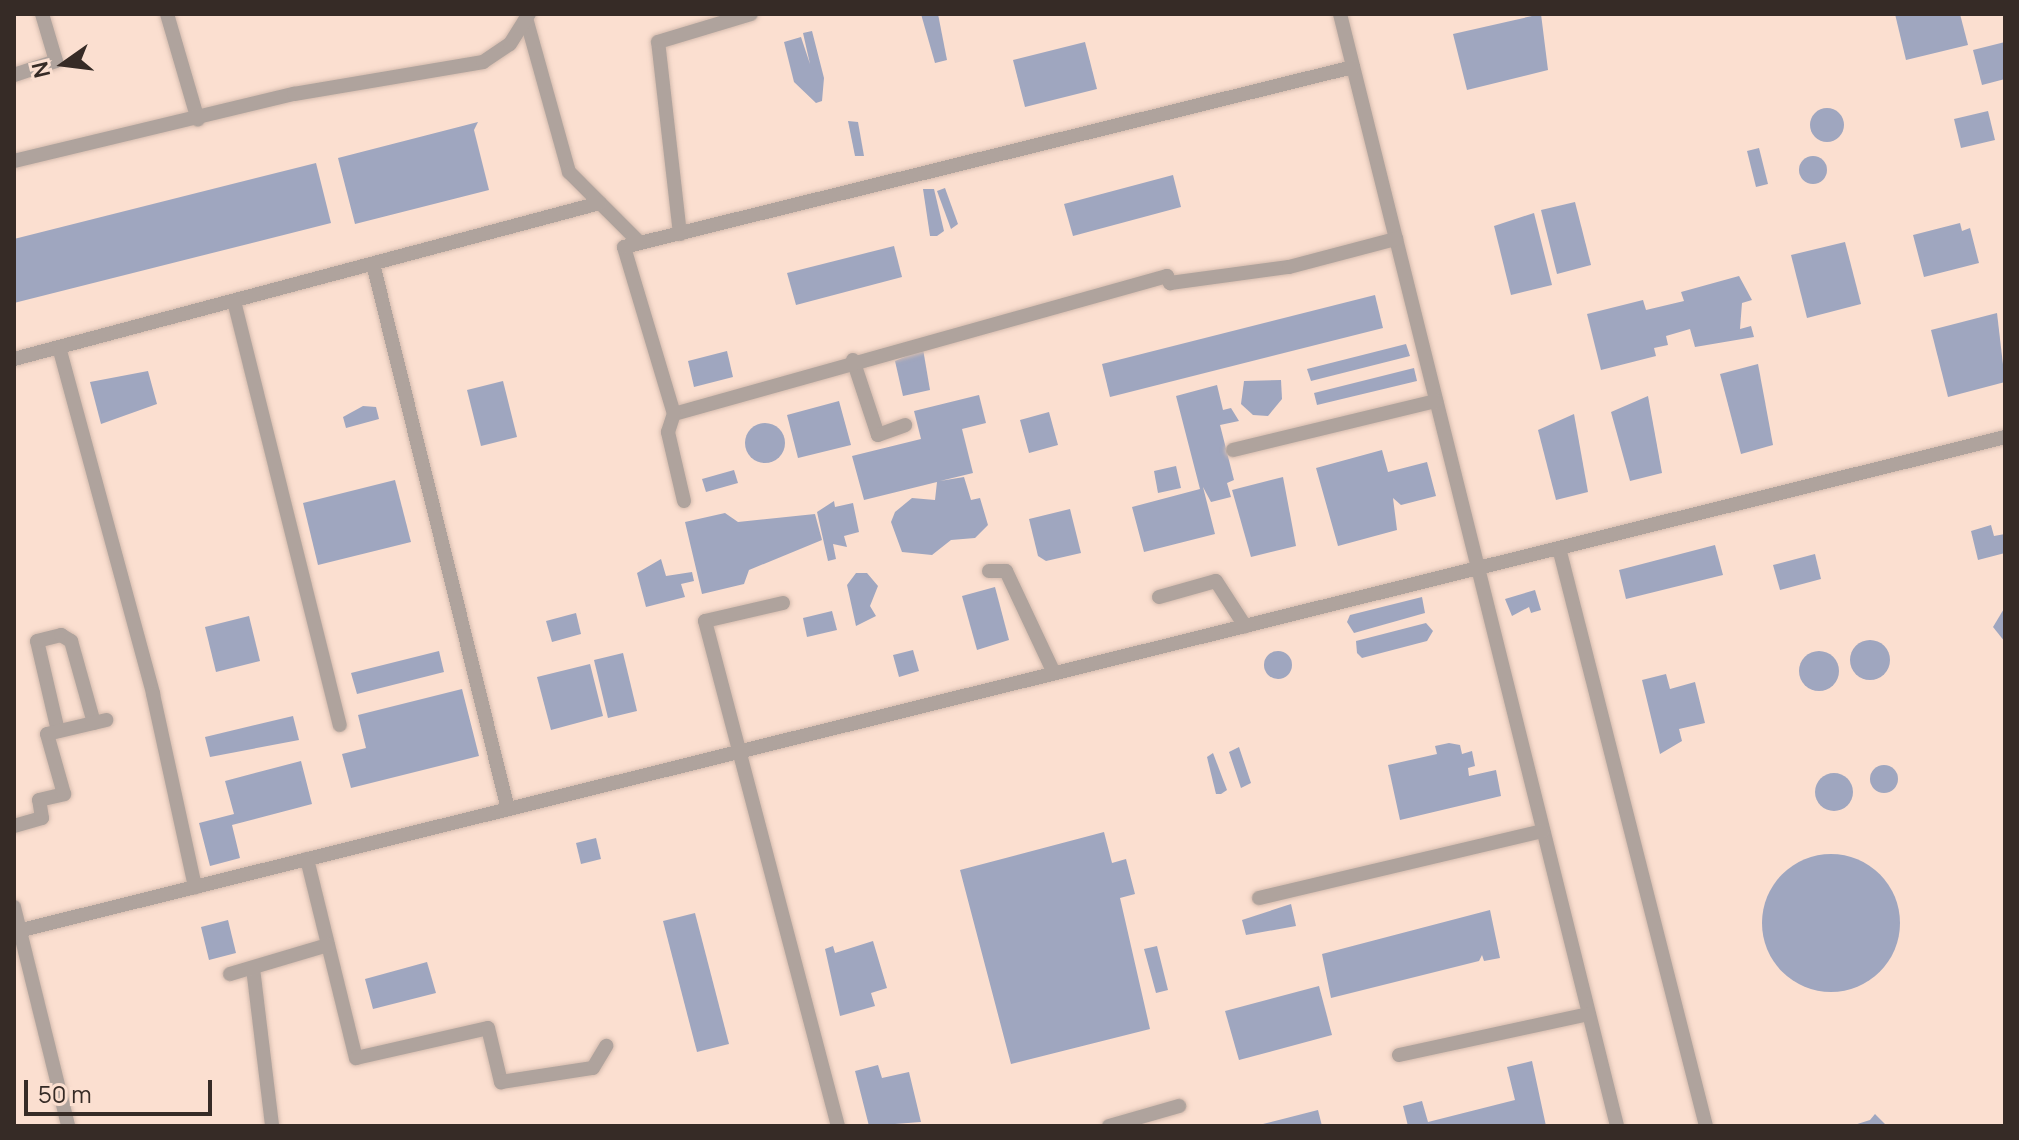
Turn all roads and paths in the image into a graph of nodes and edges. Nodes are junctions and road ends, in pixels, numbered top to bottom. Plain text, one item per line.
1 (42, 14) edge
2 (167, 14) edge
3 (1340, 14) edge
4 (743, 15) edge
5 (527, 16) edge
6 (1353, 67) junction
7 (14, 75) edge
8 (198, 120) junction
9 (14, 161) edge
10 (600, 203) junction
11 (680, 234) junction
12 (1396, 239) junction
13 (640, 243) junction
14 (373, 264) junction
15 (234, 301) junction
16 (59, 347) junction
17 (14, 359) edge
18 (853, 360) junction
19 (1436, 401) junction
20 (674, 414) junction
21 (905, 425) dead end
22 (2005, 437) edge
23 (1233, 450) dead end
24 (684, 501) dead end
25 (1559, 548) junction
26 (1477, 568) junction
27 (989, 571) dead end
28 (1159, 597) dead end
29 (783, 603) dead end
30 (1245, 626) junction
31 (1054, 673) junction
32 (340, 725) dead end
33 (58, 731) junction
34 (740, 751) junction
35 (508, 809) junction
36 (14, 826) edge
37 (1543, 831) junction
38 (307, 859) junction
39 (195, 887) junction
40 (1259, 898) dead end
41 (14, 907) edge
42 (17, 931) edge
43 (328, 945) junction
44 (253, 968) junction
45 (230, 974) dead end
46 (1589, 1014) junction
47 (606, 1046) dead end
48 (1399, 1055) dead end
49 (1179, 1106) dead end
50 (68, 1126) edge
51 (272, 1126) edge
52 (838, 1126) edge
53 (1109, 1126) edge
54 (1617, 1126) edge
55 (1706, 1126) edge

1 - 7 lane
2 - 8 lane
3 - 6 lane
4 - 11 lane
5 - 8 lane
5 - 10 lane
6 - 11 lane
6 - 12 lane
8 - 9 lane
10 - 13 lane
10 - 14 lane
11 - 13 lane
12 - 18 lane
12 - 19 lane
13 - 20 lane
14 - 15 lane
14 - 35 lane
15 - 16 lane
15 - 32 lane
16 - 17 lane
16 - 39 lane
18 - 20 lane
18 - 21 lane
19 - 23 lane
19 - 26 lane
20 - 24 lane
22 - 25 lane
25 - 26 lane
25 - 55 lane
26 - 30 lane
26 - 37 lane
27 - 31 lane
28 - 30 lane
29 - 34 lane
30 - 31 lane
31 - 34 lane
33 - 33 lane
33 - 36 lane
34 - 35 lane
34 - 52 lane
35 - 38 lane
37 - 40 lane
37 - 46 lane
38 - 39 lane
38 - 43 lane
39 - 42 lane
41 - 42 lane
42 - 50 lane
43 - 44 lane
43 - 47 lane
44 - 45 lane
44 - 51 lane
46 - 48 lane
46 - 54 lane
49 - 53 lane

